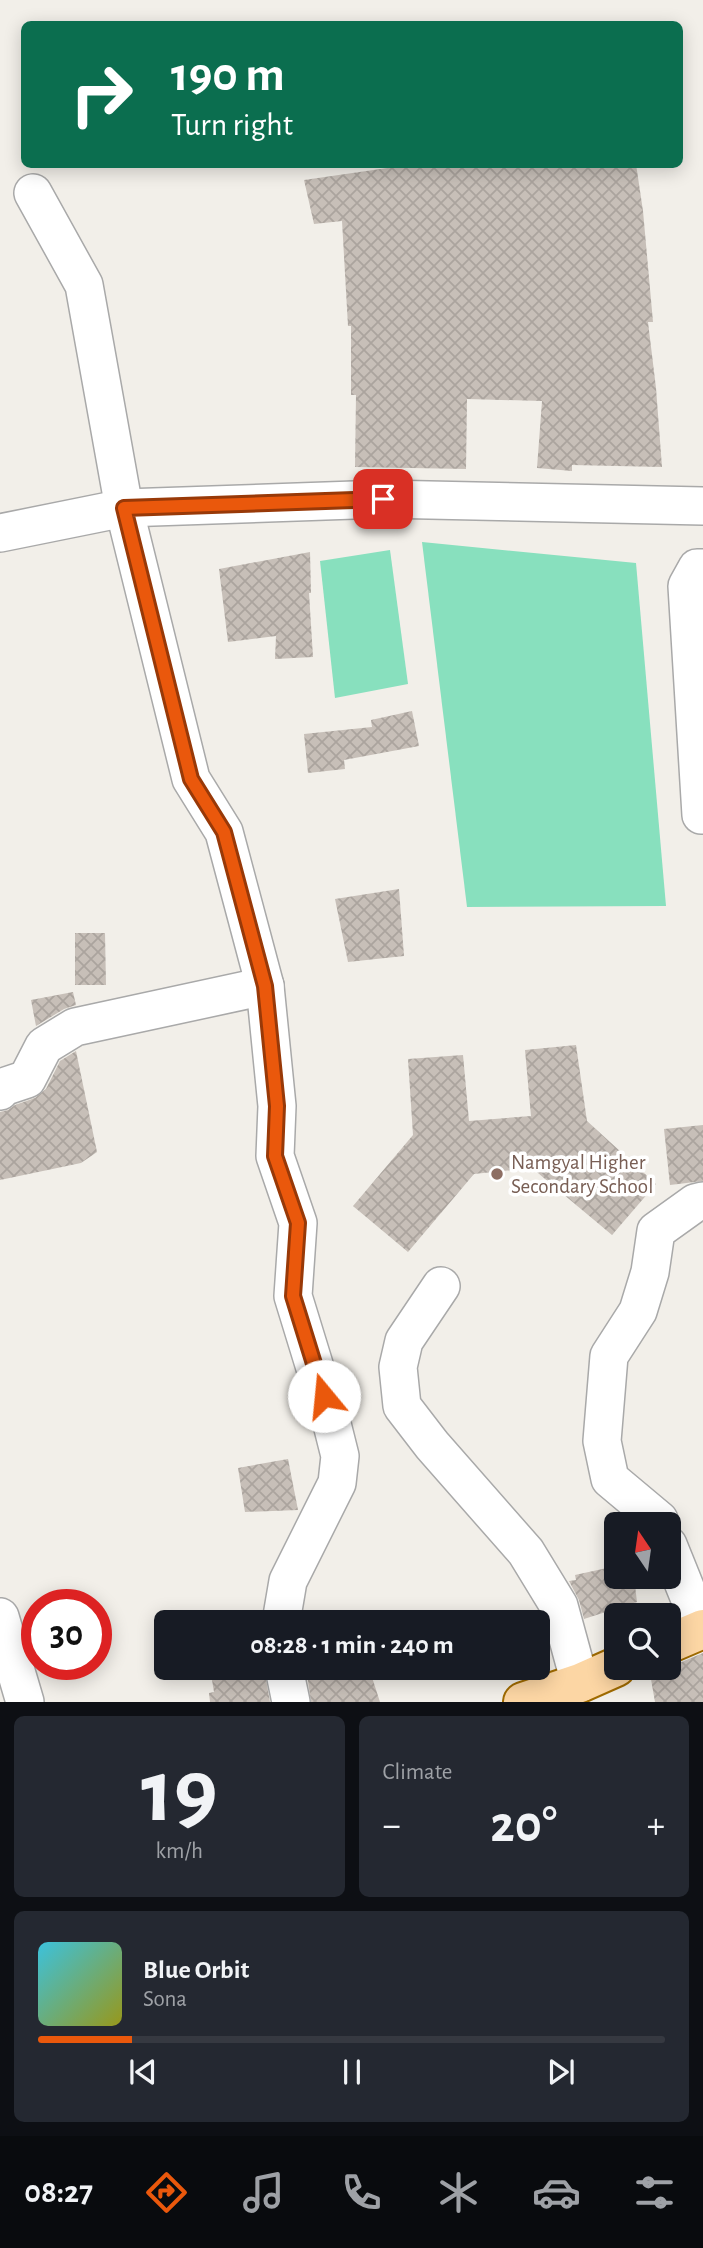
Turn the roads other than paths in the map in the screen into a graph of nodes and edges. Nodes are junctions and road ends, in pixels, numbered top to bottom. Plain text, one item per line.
1 (33, 192) dead end
2 (664, 504) junction
3 (703, 506) edge
4 (124, 508) junction
5 (703, 530) edge
6 (0, 533) edge
7 (703, 568) edge
8 (701, 815) dead end
9 (265, 986) junction
10 (0, 1091) edge
11 (703, 1201) edge
12 (441, 1286) dead end
13 (649, 1512) edge
14 (679, 1589) edge
15 (283, 1610) edge
16 (0, 1617) edge
17 (691, 1634) edge
18 (604, 1672) edge
19 (286, 1680) edge
20 (580, 1683) junction
21 (25, 1702) edge
22 (291, 1702) edge
23 (523, 1702) edge

1 - 4 street
2 - 3 street
2 - 4 street
2 - 5 street
4 - 6 street
4 - 9 street
7 - 8 street
9 - 10 street
9 - 15 street
11 - 13 street
12 - 20 street
14 - 17 street
16 - 21 street
18 - 20 main road
19 - 22 street
20 - 23 main road

